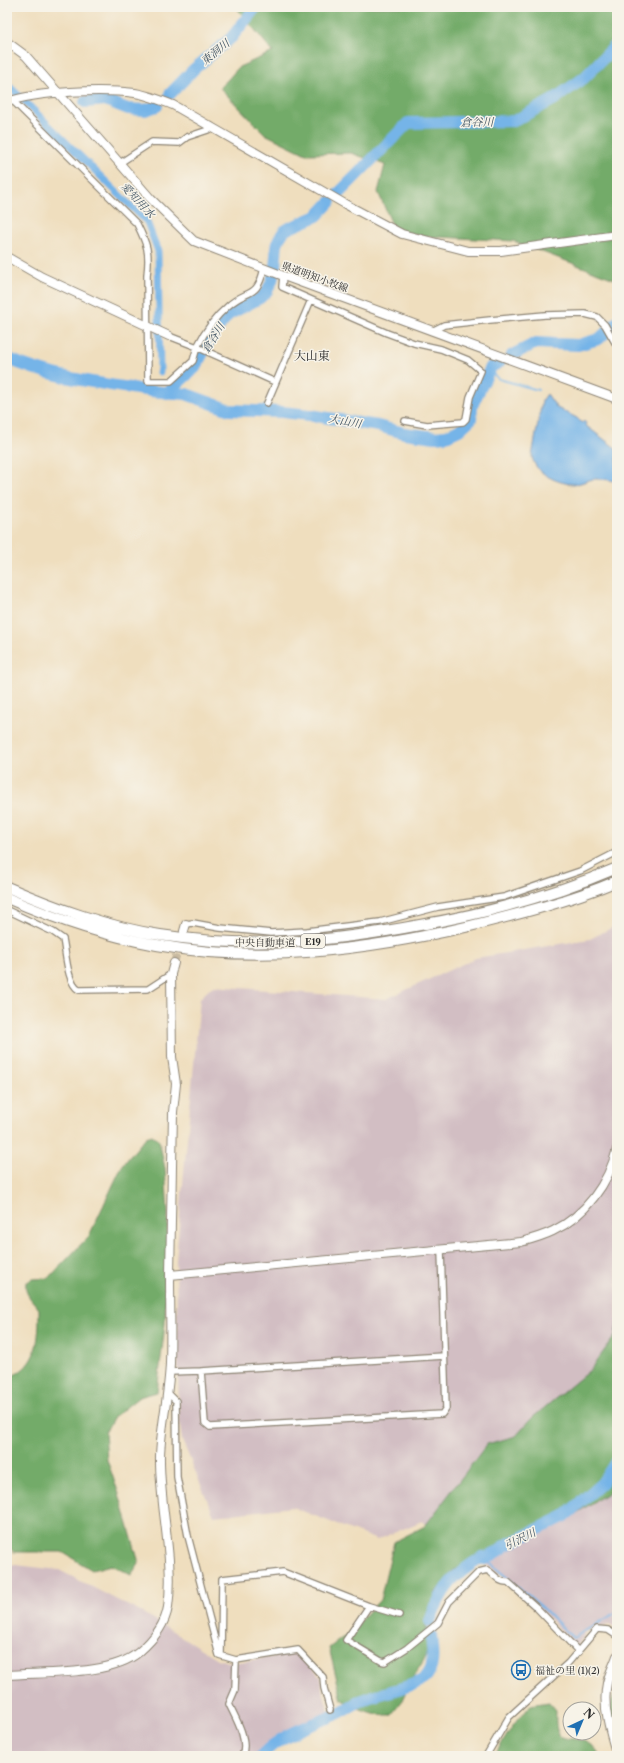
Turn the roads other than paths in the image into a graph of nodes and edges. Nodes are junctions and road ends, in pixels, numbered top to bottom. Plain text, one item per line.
1 (7, 42) edge
2 (59, 93) junction
3 (9, 99) edge
4 (211, 126) junction
5 (120, 163) junction
6 (617, 235) edge
7 (7, 257) edge
8 (267, 270) junction
9 (282, 275) junction
10 (311, 300) junction
11 (148, 326) junction
12 (432, 331) junction
13 (169, 336) joint
14 (617, 346) edge
15 (198, 348) junction
16 (275, 382) junction
17 (617, 399) edge
18 (267, 403) dead end
19 (405, 421) dead end
20 (617, 852) edge
21 (617, 868) edge
22 (617, 881) edge
23 (7, 887) edge
24 (7, 898) edge
25 (7, 910) edge
26 (185, 927) dead end
27 (174, 963) tunnel mouth
28 (171, 974) junction
29 (617, 1149) edge
30 (440, 1250) junction
31 (170, 1275) junction
32 (444, 1356) junction
33 (201, 1370) junction
34 (169, 1372) junction
35 (167, 1392) junction
36 (369, 1606) junction
37 (399, 1615) dead end
38 (617, 1636) edge
39 (579, 1652) junction
40 (221, 1656) junction
41 (617, 1656) edge
42 (236, 1660) junction
43 (7, 1674) edge
44 (330, 1710) dead end
45 (617, 1755) edge
46 (242, 1756) edge
47 (486, 1756) edge

1 - 2 street, 県道明知小牧線
2 - 3 street
2 - 4 street
2 - 5 street, 県道明知小牧線
3 - 11 street
4 - 5 street
4 - 6 street
5 - 8 street, 県道明知小牧線
7 - 11 street
8 - 9 street, 県道明知小牧線
8 - 15 street
9 - 10 street
9 - 12 street, 県道明知小牧線
10 - 16 street
10 - 19 street
11 - 13 street
11 - 15 street
12 - 14 street
12 - 17 street, 県道明知小牧線
13 - 15 street
15 - 16 street
16 - 18 street
20 - 26 street
21 - 23 highway, 中央自動車道 / E19
22 - 24 highway, 中央自動車道 / E19
25 - 28 street
27 - 28 street
28 - 31 street
29 - 30 street
30 - 31 street
30 - 32 street
31 - 34 street
32 - 33 street
32 - 33 street
33 - 34 street
34 - 35 street
35 - 40 street
35 - 43 street
36 - 37 street
36 - 39 street
36 - 40 street
38 - 39 street
39 - 47 street
40 - 42 street
41 - 45 street
42 - 44 street
42 - 46 street

